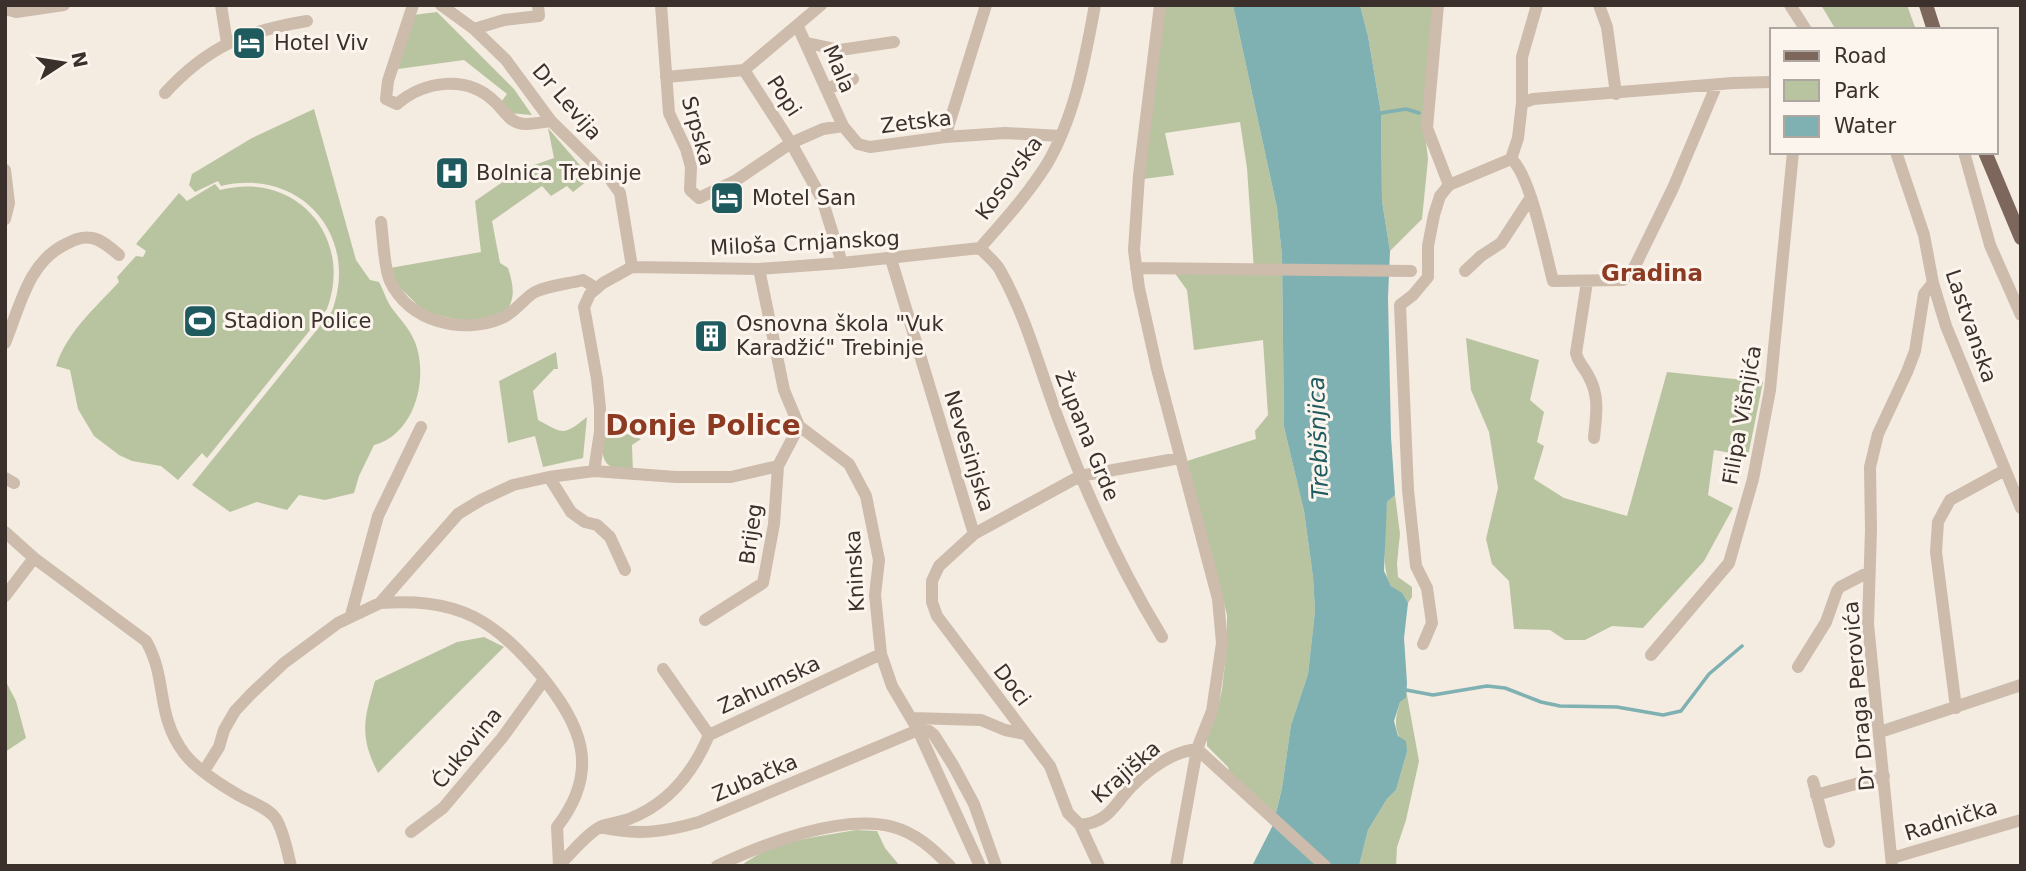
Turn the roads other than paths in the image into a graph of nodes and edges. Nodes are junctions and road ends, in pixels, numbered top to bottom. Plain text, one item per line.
1 (64, 5) edge
2 (221, 5) edge
3 (413, 5) edge
4 (441, 5) edge
5 (538, 5) edge
6 (661, 5) edge
7 (821, 5) edge
8 (986, 5) edge
9 (1095, 5) edge
10 (1160, 5) edge
11 (1438, 5) edge
12 (1537, 5) edge
13 (1599, 5) edge
14 (1790, 5) edge
15 (1926, 7) edge
16 (9, 13) edge
17 (307, 20) dead end
18 (798, 27) junction
19 (1804, 28) edge
20 (1933, 28) edge
21 (474, 29) junction
22 (894, 42) dead end
23 (227, 43) junction
24 (807, 43) junction
25 (744, 70) junction
26 (666, 77) junction
27 (853, 79) dead end
28 (1770, 82) edge
29 (1717, 84) junction
30 (826, 89) junction
31 (166, 93) dead end
32 (1616, 94) junction
33 (1522, 103) junction
34 (551, 121) junction
35 (843, 126) junction
36 (1061, 136) junction
37 (945, 137) junction
38 (791, 143) junction
39 (1793, 154) edge
40 (1897, 154) edge
41 (1965, 154) edge
42 (1985, 154) edge
43 (1511, 159) junction
44 (5, 172) edge
45 (1449, 185) junction
46 (1531, 197) junction
47 (5, 219) edge
48 (382, 222) dead end
49 (2021, 239) edge
50 (980, 248) junction
51 (119, 255) dead end
52 (891, 259) junction
53 (842, 263) junction
54 (632, 267) junction
55 (1136, 268) junction
56 (759, 269) junction
57 (1411, 271) dead end
58 (1465, 271) dead end
59 (1587, 282) junction
60 (1933, 283) junction
61 (596, 288) junction
62 (5, 304) edge
63 (17, 312) junction
64 (2021, 315) edge
65 (5, 343) edge
66 (799, 426) junction
67 (421, 427) dead end
68 (1594, 438) dead end
69 (1180, 458) junction
70 (778, 466) junction
71 (2005, 470) junction
72 (594, 471) junction
73 (1080, 476) junction
74 (549, 477) junction
75 (2021, 508) edge
76 (5, 532) edge
77 (974, 534) junction
78 (34, 558) junction
79 (625, 570) dead end
80 (1870, 572) junction
81 (5, 596) edge
82 (380, 603) junction
83 (351, 615) junction
84 (705, 620) dead end
85 (1162, 637) dead end
86 (1423, 644) dead end
87 (881, 654) junction
88 (1651, 655) dead end
89 (1798, 667) dead end
90 (663, 668) dead end
91 (544, 680) junction
92 (2021, 685) edge
93 (1956, 708) junction
94 (914, 724) junction
95 (1880, 732) junction
96 (1025, 734) junction
97 (709, 735) junction
98 (1197, 750) junction
99 (204, 771) junction
100 (1884, 776) junction
101 (1813, 781) dead end
102 (1816, 794) junction
103 (2021, 820) edge
104 (1080, 825) junction
105 (600, 827) junction
106 (411, 832) dead end
107 (1829, 842) dead end
108 (1892, 862) edge
109 (558, 865) edge
110 (291, 866) edge
111 (717, 866) edge
112 (950, 866) edge
113 (980, 866) edge
114 (996, 866) edge
115 (1099, 866) edge
116 (1176, 866) edge
117 (1325, 866) edge

1 - 16 street
2 - 23 street
3 - 34 street
4 - 21 street, Dr Levija
5 - 21 street
6 - 26 street, Srpska
7 - 18 street
8 - 37 street
9 - 36 street, Kosovska
10 - 55 street
11 - 45 street
12 - 33 street
13 - 32 street
14 - 19 street
15 - 20 main road
17 - 23 street
18 - 24 street, Mala
18 - 25 street
21 - 34 street, Dr Levija
22 - 24 street
23 - 31 street
24 - 30 street, Mala
25 - 26 street
25 - 38 street, Popi
26 - 38 street, Srpska
27 - 30 street
28 - 29 street
29 - 32 street
29 - 59 street
30 - 35 street, Mala
32 - 33 street
33 - 43 street
34 - 54 street, Dr Levija
35 - 37 street, Zetska
35 - 38 street
36 - 37 street, Zetska
36 - 50 street, Kosovska
38 - 53 street
39 - 88 street, Filipa Višnjića
40 - 60 street, Lastvanska
41 - 64 street
42 - 49 main road
43 - 45 street
43 - 46 street
44 - 47 street
45 - 86 street
46 - 58 street
46 - 59 street
48 - 61 street
50 - 52 street, Miloša Crnjanskog
50 - 73 street, Župana Grde
51 - 63 street
52 - 53 street, Miloša Crnjanskog
52 - 77 street, Nevesinjska
53 - 56 street, Miloša Crnjanskog
54 - 56 street, Miloša Crnjanskog
54 - 61 street
55 - 57 street
55 - 69 street
56 - 66 street
59 - 68 street
60 - 71 street, Lastvanska
60 - 80 street, Dr Draga Perovića
61 - 72 street
62 - 63 street
63 - 65 street
66 - 70 street, Brijeg
66 - 87 street, Kninska
67 - 83 street
69 - 73 street, Doci
69 - 98 street
70 - 72 street
70 - 84 street, Brijeg
71 - 75 street, Lastvanska
71 - 93 street
72 - 74 street
73 - 77 street, Doci
73 - 85 street, Župana Grde
74 - 79 street
74 - 82 street
76 - 78 street
77 - 96 street, Doci
78 - 81 street
78 - 99 street
80 - 89 street
80 - 95 street, Dr Draga Perovića
82 - 83 street
82 - 91 street
83 - 99 street
87 - 94 street, Kninska
87 - 97 street, Zahumska
90 - 97 street
91 - 106 street, Ćukovina
91 - 109 street
92 - 93 street
93 - 95 street
94 - 96 street
94 - 105 street, Zubačka
94 - 113 street, Kninska
94 - 114 street
95 - 100 street, Dr Draga Perovića
96 - 104 street, Doci
97 - 105 street, Zahumska
98 - 104 street, Krajiška
98 - 116 street
98 - 117 street
99 - 110 street
100 - 102 street
100 - 108 street, Dr Draga Perovića
101 - 102 street
102 - 107 street
103 - 108 street, Radnička
104 - 115 street, Doci
105 - 109 street, Zahumska
111 - 112 street

